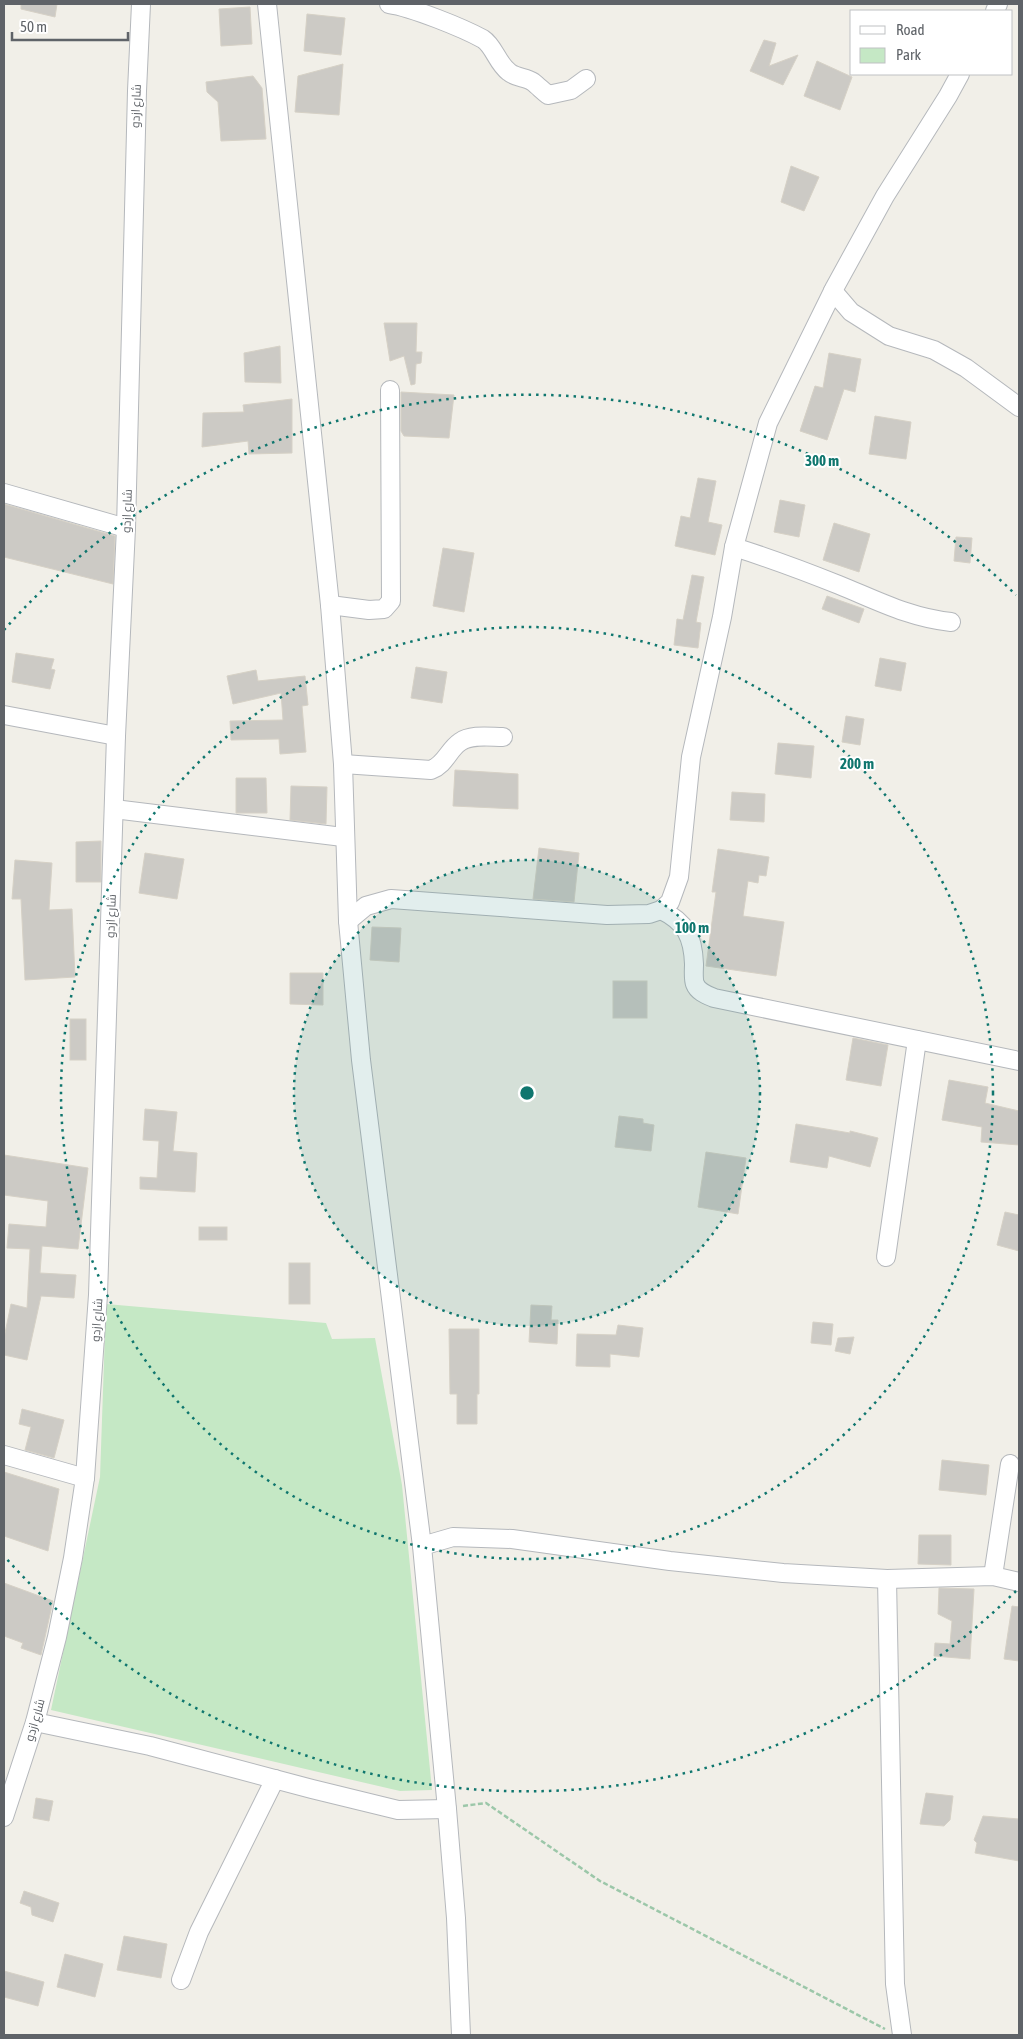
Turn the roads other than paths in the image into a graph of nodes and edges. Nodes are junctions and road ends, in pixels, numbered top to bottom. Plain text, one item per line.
1 (141, 4) edge
2 (267, 4) edge
3 (389, 4) edge
4 (959, 75) edge
5 (586, 78) dead end
6 (833, 291) junction
7 (390, 390) dead end
8 (1019, 407) edge
9 (4, 493) edge
10 (126, 528) junction
11 (734, 547) junction
12 (330, 605) junction
13 (951, 622) dead end
14 (4, 715) edge
15 (116, 736) junction
16 (503, 737) dead end
17 (343, 764) junction
18 (114, 809) junction
19 (343, 836) junction
20 (661, 910) junction
21 (348, 920) junction
22 (916, 1040) junction
23 (1019, 1061) edge
24 (886, 1257) dead end
25 (4, 1455) edge
26 (1010, 1464) dead end
27 (86, 1478) junction
28 (422, 1546) junction
29 (993, 1576) junction
30 (887, 1579) junction
31 (1019, 1582) edge
32 (35, 1722) junction
33 (275, 1779) junction
34 (447, 1809) junction
35 (4, 1817) edge
36 (181, 1980) dead end
37 (895, 2033) edge
38 (461, 2035) edge

1 - 10 street, شارع ازدو
2 - 12 street
3 - 5 street
4 - 6 street
6 - 8 street
6 - 11 street
7 - 12 street
9 - 10 street
10 - 15 street, شارع ازدو
11 - 13 street
11 - 20 street
12 - 17 street
14 - 15 street
15 - 18 street, شارع ازدو
16 - 17 street
17 - 19 street
18 - 19 street
18 - 27 street, شارع ازدو
19 - 21 street
20 - 21 street
20 - 22 street
21 - 28 street
22 - 23 street
22 - 24 street
25 - 27 street
26 - 29 street
27 - 32 street, شارع ازدو
28 - 30 street
28 - 34 street
29 - 30 street
29 - 31 street
30 - 37 street
32 - 33 street
32 - 35 street, شارع ازدو
33 - 34 street
33 - 36 street
34 - 38 street

